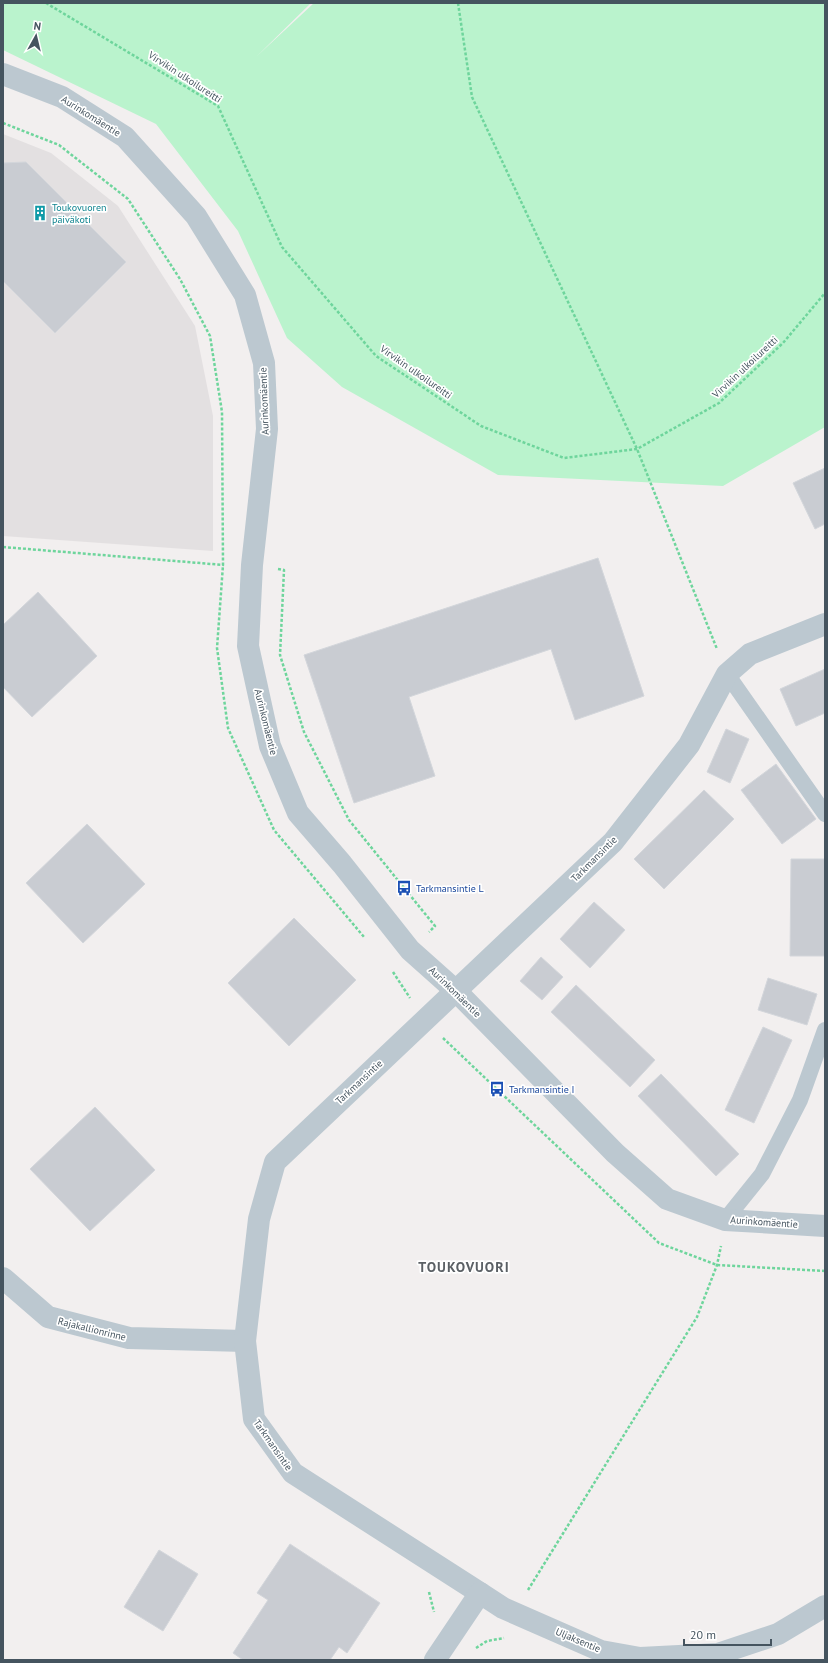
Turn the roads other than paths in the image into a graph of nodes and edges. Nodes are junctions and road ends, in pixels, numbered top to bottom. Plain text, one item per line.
1 (3, 74) edge
2 (825, 624) edge
3 (727, 674) junction
4 (825, 814) edge
5 (456, 991) junction
6 (825, 1030) edge
7 (725, 1220) junction
8 (825, 1226) edge
9 (3, 1278) edge
10 (245, 1341) junction
11 (480, 1593) junction
12 (825, 1606) edge
13 (439, 1654) edge

1 - 5 street, Aurinkomäentie
2 - 3 street, Tarkmansintie
3 - 4 lane
3 - 5 street, Tarkmansintie
5 - 7 street, Aurinkomäentie
5 - 10 street, Tarkmansintie
6 - 7 lane
7 - 8 street, Aurinkomäentie
9 - 10 street, Rajakallionrinne
10 - 11 street, Tarkmansintie
11 - 12 street, Uljaksentie
11 - 13 street

